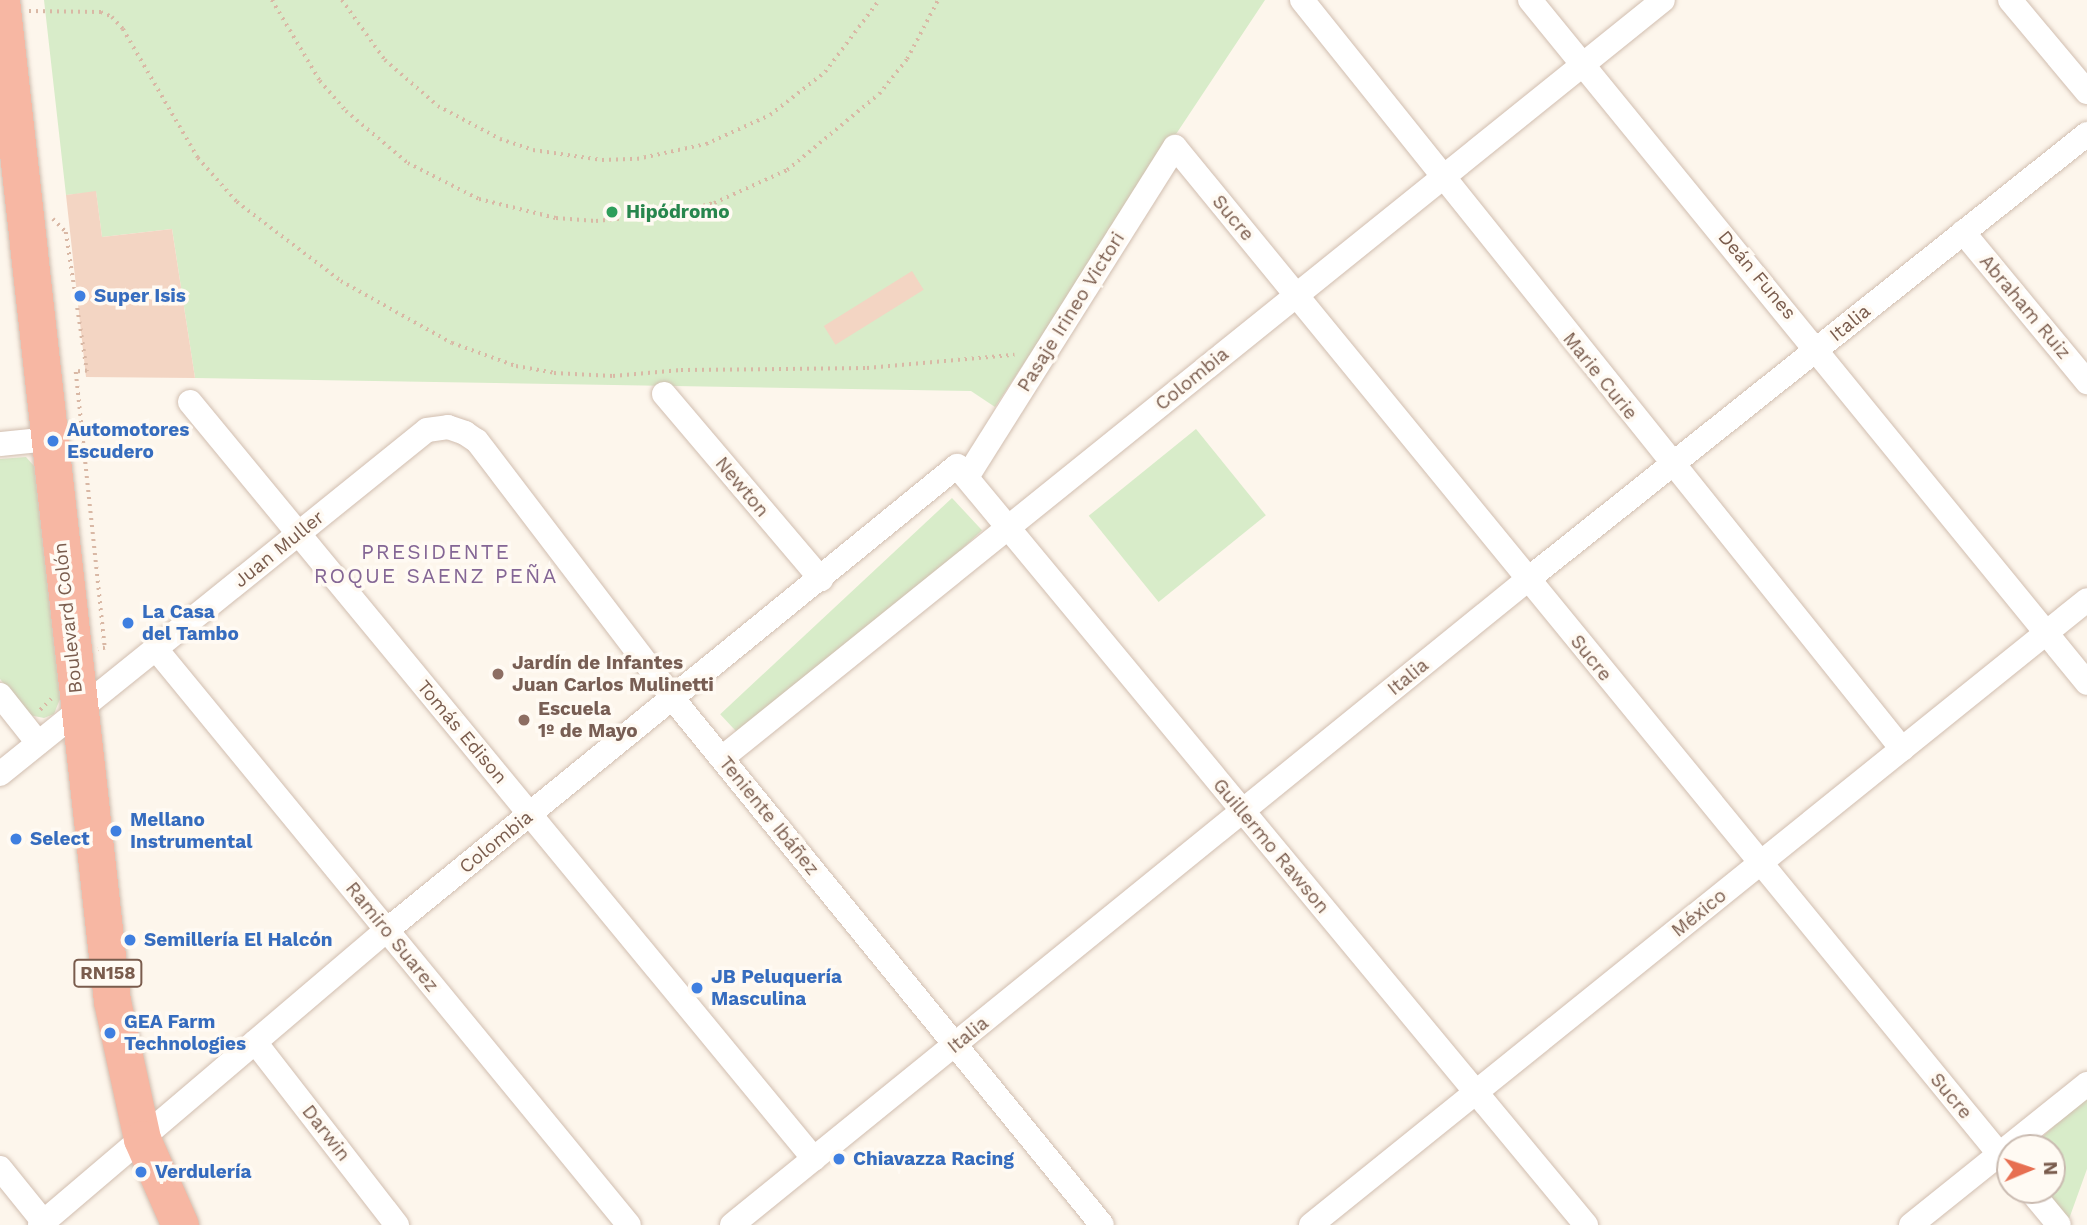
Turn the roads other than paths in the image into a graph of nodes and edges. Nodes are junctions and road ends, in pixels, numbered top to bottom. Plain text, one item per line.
1 (1302, 0) edge
2 (1530, 0) edge
3 (1663, 0) edge
4 (2011, 0) edge
5 (20, 10) edge
6 (1583, 65) junction
7 (2087, 92) edge
8 (7, 122) edge
9 (2087, 134) edge
10 (1175, 147) joint
11 (1442, 179) junction
12 (1963, 232) junction
13 (1296, 295) junction
14 (1818, 348) junction
15 (2087, 382) edge
16 (664, 394) dead end
17 (190, 402) dead end
18 (427, 430) joint
19 (49, 439) junction
20 (0, 444) edge
21 (1672, 466) junction
22 (962, 471) junction
23 (1008, 527) junction
24 (298, 534) junction
25 (821, 579) junction
26 (1527, 580) junction
27 (2087, 600) edge
28 (2046, 633) junction
29 (156, 649) junction
30 (2087, 683) edge
31 (0, 695) edge
32 (674, 700) junction
33 (69, 701) junction
34 (38, 743) junction
35 (1902, 749) junction
36 (722, 758) junction
37 (0, 774) edge
38 (1243, 812) junction
39 (529, 814) junction
40 (1759, 865) junction
41 (387, 930) junction
42 (254, 1042) junction
43 (955, 1045) junction
44 (2087, 1084) edge
45 (1476, 1092) junction
46 (2032, 1134) edge
47 (142, 1139) junction
48 (1996, 1150) edge
49 (814, 1160) junction
50 (1996, 1166) edge
51 (0, 1168) edge
52 (2041, 1204) edge
53 (43, 1224) edge
54 (180, 1225) edge
55 (397, 1225) edge
56 (629, 1225) edge
57 (732, 1225) edge
58 (1102, 1225) edge
59 (1311, 1225) edge
60 (1586, 1225) edge
61 (1912, 1225) edge
62 (2059, 1225) edge

1 - 11 street, Marie Curie
2 - 6 street, Deán Funes
3 - 6 street, Colombia
4 - 7 street
5 - 8 highway, Boulevard Colón / RN158
6 - 11 street, Colombia
6 - 14 street, Deán Funes
8 - 19 highway, Boulevard Colón / RN158
9 - 12 street, Italia
10 - 13 street, Sucre
10 - 22 street, Pasaje Irineo Victori
11 - 13 street, Colombia
11 - 21 street, Marie Curie
12 - 14 street, Italia
12 - 15 street, Abraham Ruiz
13 - 23 street, Colombia
13 - 26 street, Sucre
14 - 21 street, Italia
14 - 28 street, Deán Funes
16 - 25 street, Newton
17 - 24 street, Tomás Edison
18 - 24 street, Juan Muller
18 - 32 street, Teniente Ibáñez
19 - 20 street
19 - 33 highway, Boulevard Colón / RN158
21 - 26 street, Italia
21 - 35 street, Marie Curie
22 - 23 street, Guillermo Rawson
22 - 25 street, Colombia
23 - 36 street, Colombia
23 - 38 street, Guillermo Rawson
24 - 29 street, Juan Muller
24 - 39 street, Tomás Edison
25 - 32 street, Colombia
26 - 38 street, Italia
26 - 40 street, Sucre
27 - 28 street, México
28 - 30 street, Deán Funes
28 - 35 street, México
29 - 33 street, Juan Muller
29 - 41 street, Ramiro Suarez
31 - 34 street
32 - 36 street, Teniente Ibáñez
32 - 39 street, Colombia
33 - 34 street, Juan Muller
33 - 47 highway, Boulevard Colón / RN158
34 - 37 street, Juan Muller
35 - 40 street, México
36 - 43 street, Teniente Ibáñez
38 - 43 street, Italia
38 - 45 street, Guillermo Rawson
39 - 41 street, Colombia
39 - 49 street, Tomás Edison
40 - 45 street, México
40 - 48 street, Sucre
41 - 42 street, Colombia
41 - 56 street, Ramiro Suarez
42 - 47 street, Colombia
42 - 55 street, Darwin
43 - 49 street, Italia
43 - 58 street, Teniente Ibáñez
44 - 46 street
45 - 59 street, México
45 - 60 street, Guillermo Rawson
47 - 53 street, Colombia
47 - 54 highway, Boulevard Colón / RN158
49 - 57 street, Italia
50 - 61 street
51 - 53 street
52 - 62 street

